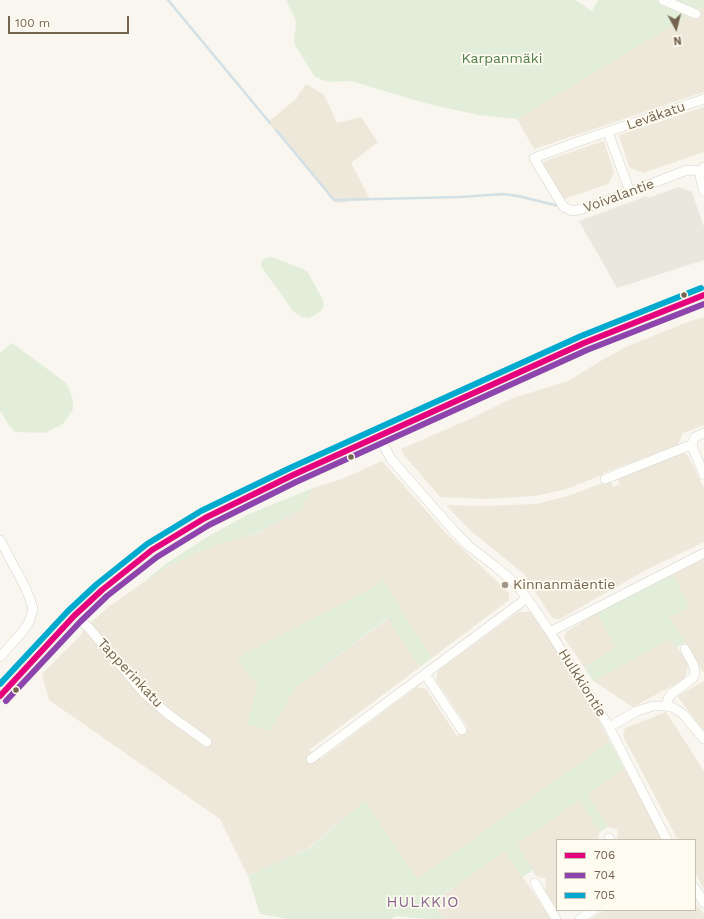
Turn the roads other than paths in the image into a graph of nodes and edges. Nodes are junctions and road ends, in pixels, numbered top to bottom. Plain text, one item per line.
1 (664, 0) edge
2 (696, 14) dead end
3 (704, 99) edge
4 (608, 132) junction
5 (534, 158) joint
6 (703, 169) edge
7 (704, 191) edge
8 (630, 192) junction
9 (704, 295) edge
10 (704, 433) edge
11 (378, 437) junction
12 (693, 444) junction
13 (704, 475) edge
14 (605, 479) dead end
15 (0, 540) edge
16 (704, 553) edge
17 (527, 598) junction
18 (74, 616) junction
19 (550, 632) junction
20 (685, 649) dead end
21 (0, 657) edge
22 (425, 674) junction
23 (0, 696) edge
24 (666, 706) junction
25 (609, 727) junction
26 (462, 730) dead end
27 (704, 739) edge
28 (207, 742) dead end
29 (311, 759) dead end
30 (667, 839) edge
31 (535, 883) dead end
32 (696, 890) edge
33 (704, 903) edge
34 (591, 911) edge
35 (556, 919) edge
36 (580, 919) edge

1 - 2 street
3 - 4 street, Leväkatu
4 - 5 street, Leväkatu
4 - 8 street, Leväkatu
5 - 8 street, Voivalantie
6 - 7 street
6 - 8 street, Voivalantie
9 - 11 main road
10 - 12 street
11 - 17 street, Hulkkiontie
11 - 18 main road
12 - 13 street
12 - 14 street
15 - 21 street
16 - 19 street
17 - 19 street, Hulkkiontie
17 - 22 street
18 - 23 main road
18 - 28 street, Tapperinkatu
19 - 25 street, Hulkkiontie
20 - 24 street
22 - 26 street
22 - 29 street
24 - 25 street
24 - 27 street
25 - 30 street, Hulkkiontie
31 - 35 street
32 - 33 street
34 - 36 street

